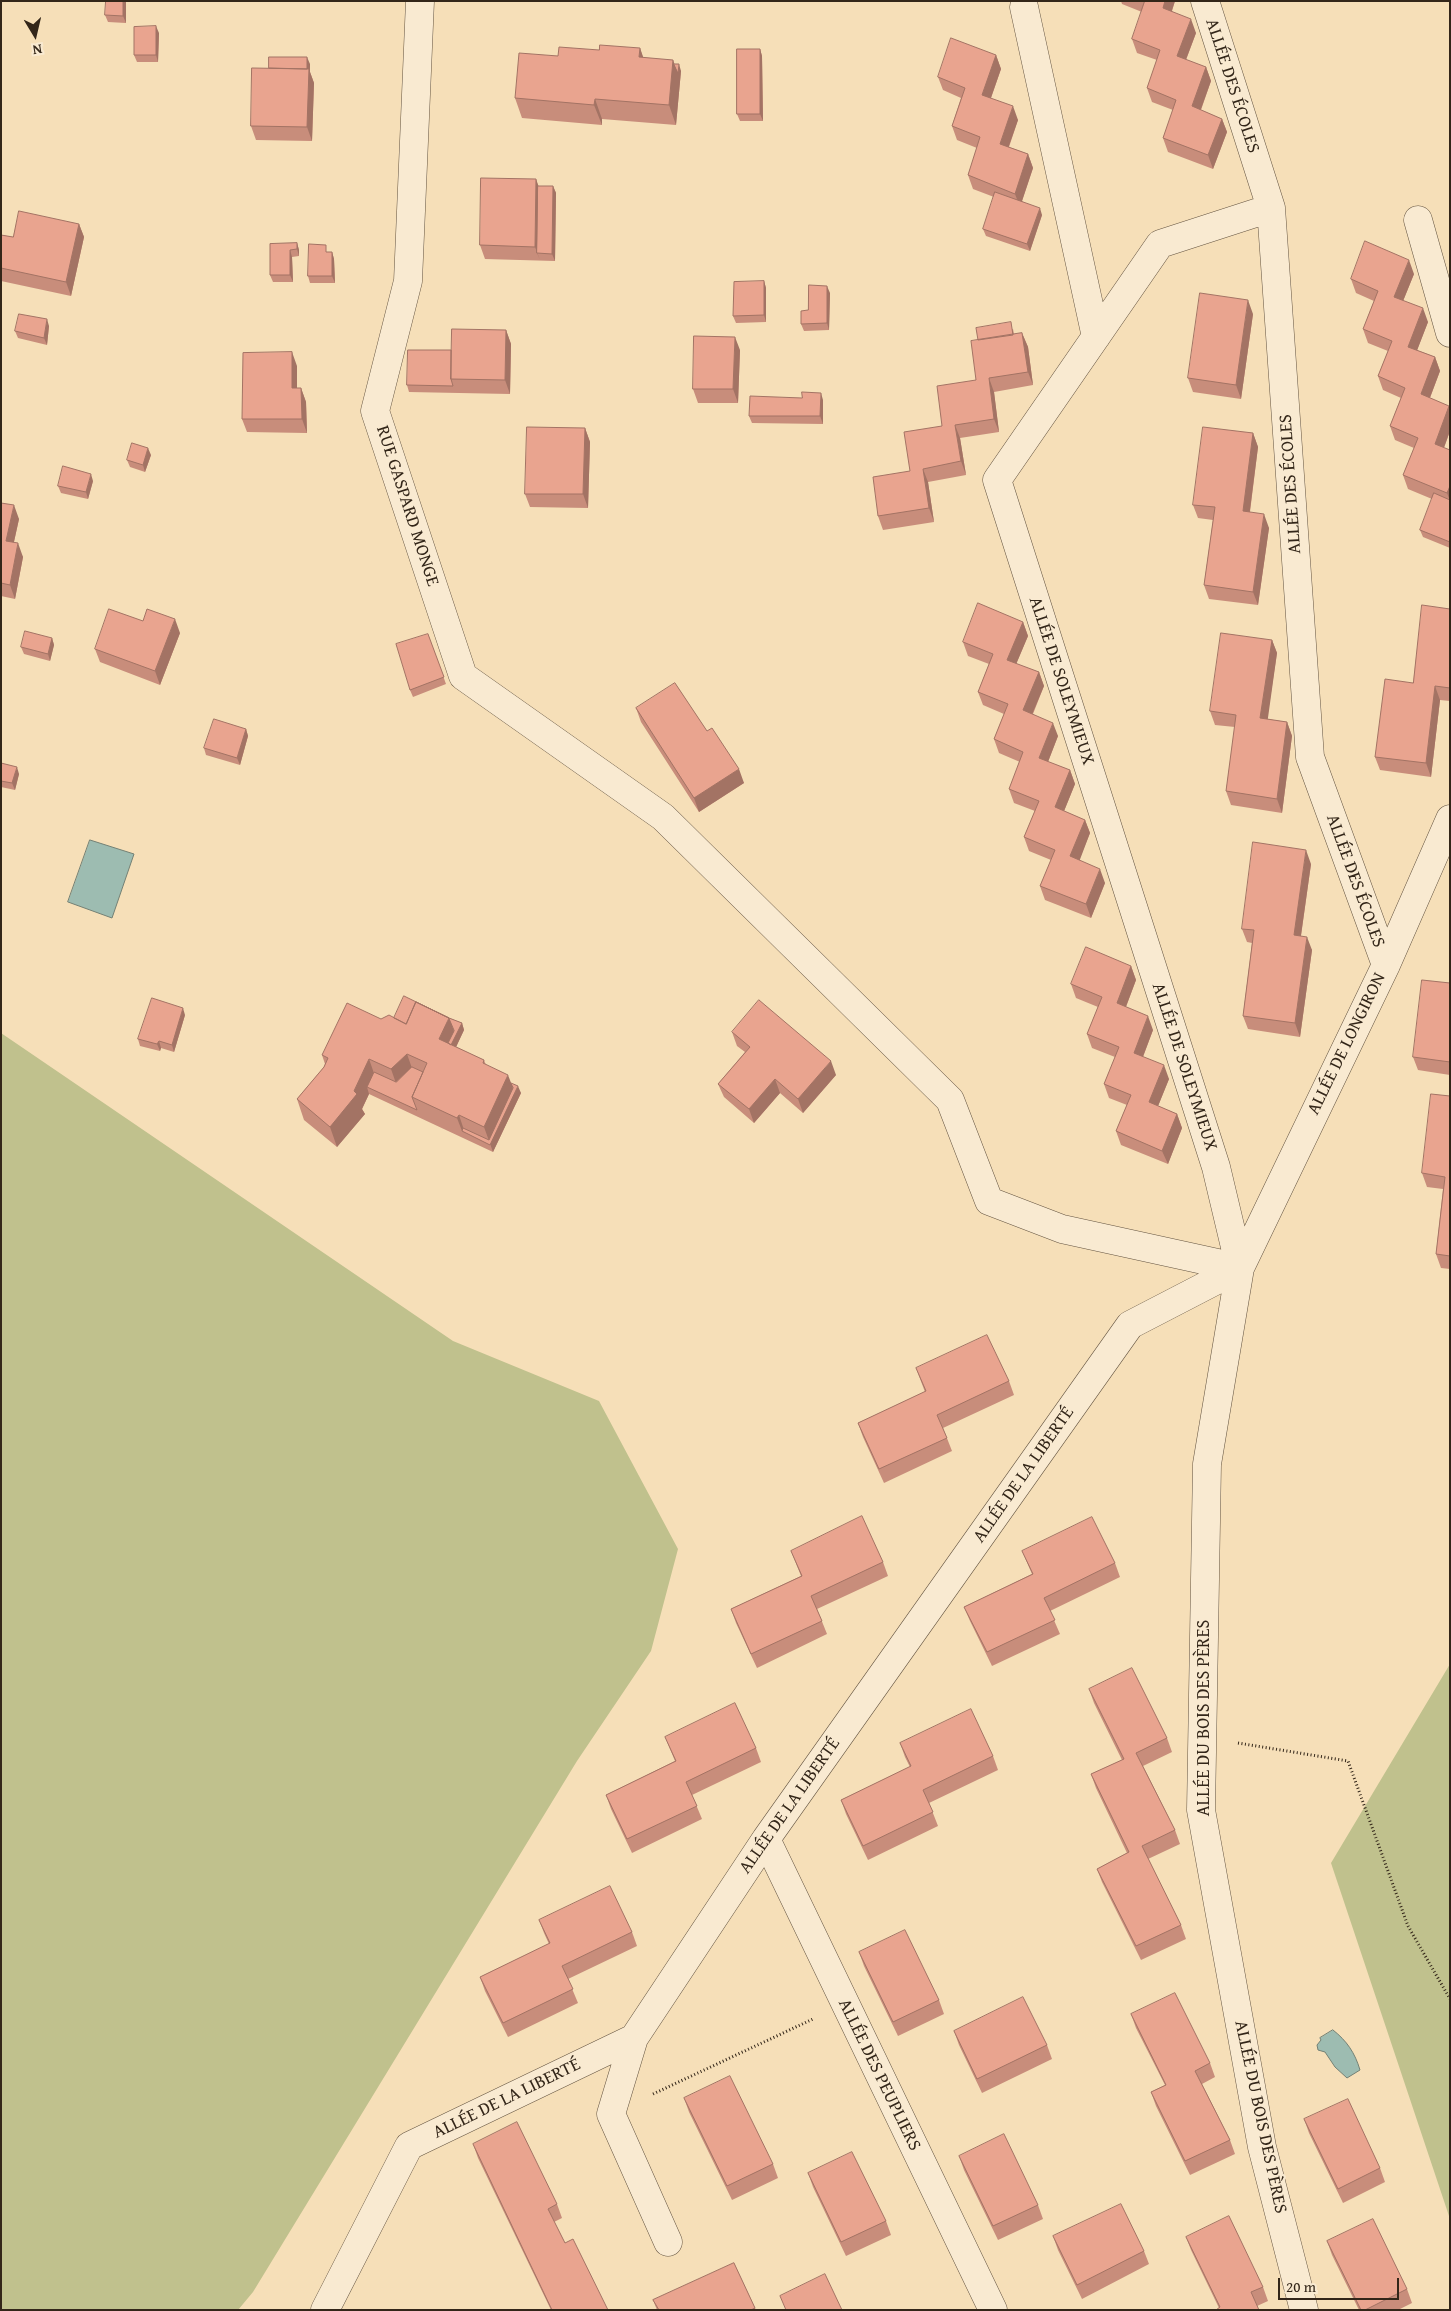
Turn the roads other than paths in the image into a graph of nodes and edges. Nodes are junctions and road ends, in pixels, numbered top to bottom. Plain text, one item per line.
1 (420, 1) edge
2 (1205, 1) edge
3 (1024, 7) dead end
4 (1271, 208) junction
5 (1418, 220) dead end
6 (1450, 332) edge
7 (1096, 338) junction
8 (1445, 830) edge
9 (1450, 869) edge
10 (1386, 965) junction
11 (1240, 1268) junction
12 (766, 1839) junction
13 (634, 2038) junction
14 (668, 2242) dead end
15 (325, 2310) edge
16 (993, 2310) edge
17 (1304, 2310) edge

1 - 11 street, RUE GASPARD MONGE
2 - 4 street, ALLÉE DES ÉCOLES
3 - 7 street
4 - 7 street, ALLÉE DE SOLEYMIEUX
4 - 10 street, ALLÉE DES ÉCOLES
5 - 6 street
7 - 11 street, ALLÉE DE SOLEYMIEUX
8 - 9 street
8 - 10 street, ALLÉE DE LONGIRON
10 - 11 street, ALLÉE DE LONGIRON
11 - 12 street, ALLÉE DE LA LIBERTÉ
11 - 17 street, ALLÉE DU BOIS DES PÈRES
12 - 13 street, ALLÉE DE LA LIBERTÉ
12 - 16 street, ALLÉE DES PEUPLIERS
13 - 14 street
13 - 15 street, ALLÉE DE LA LIBERTÉ

